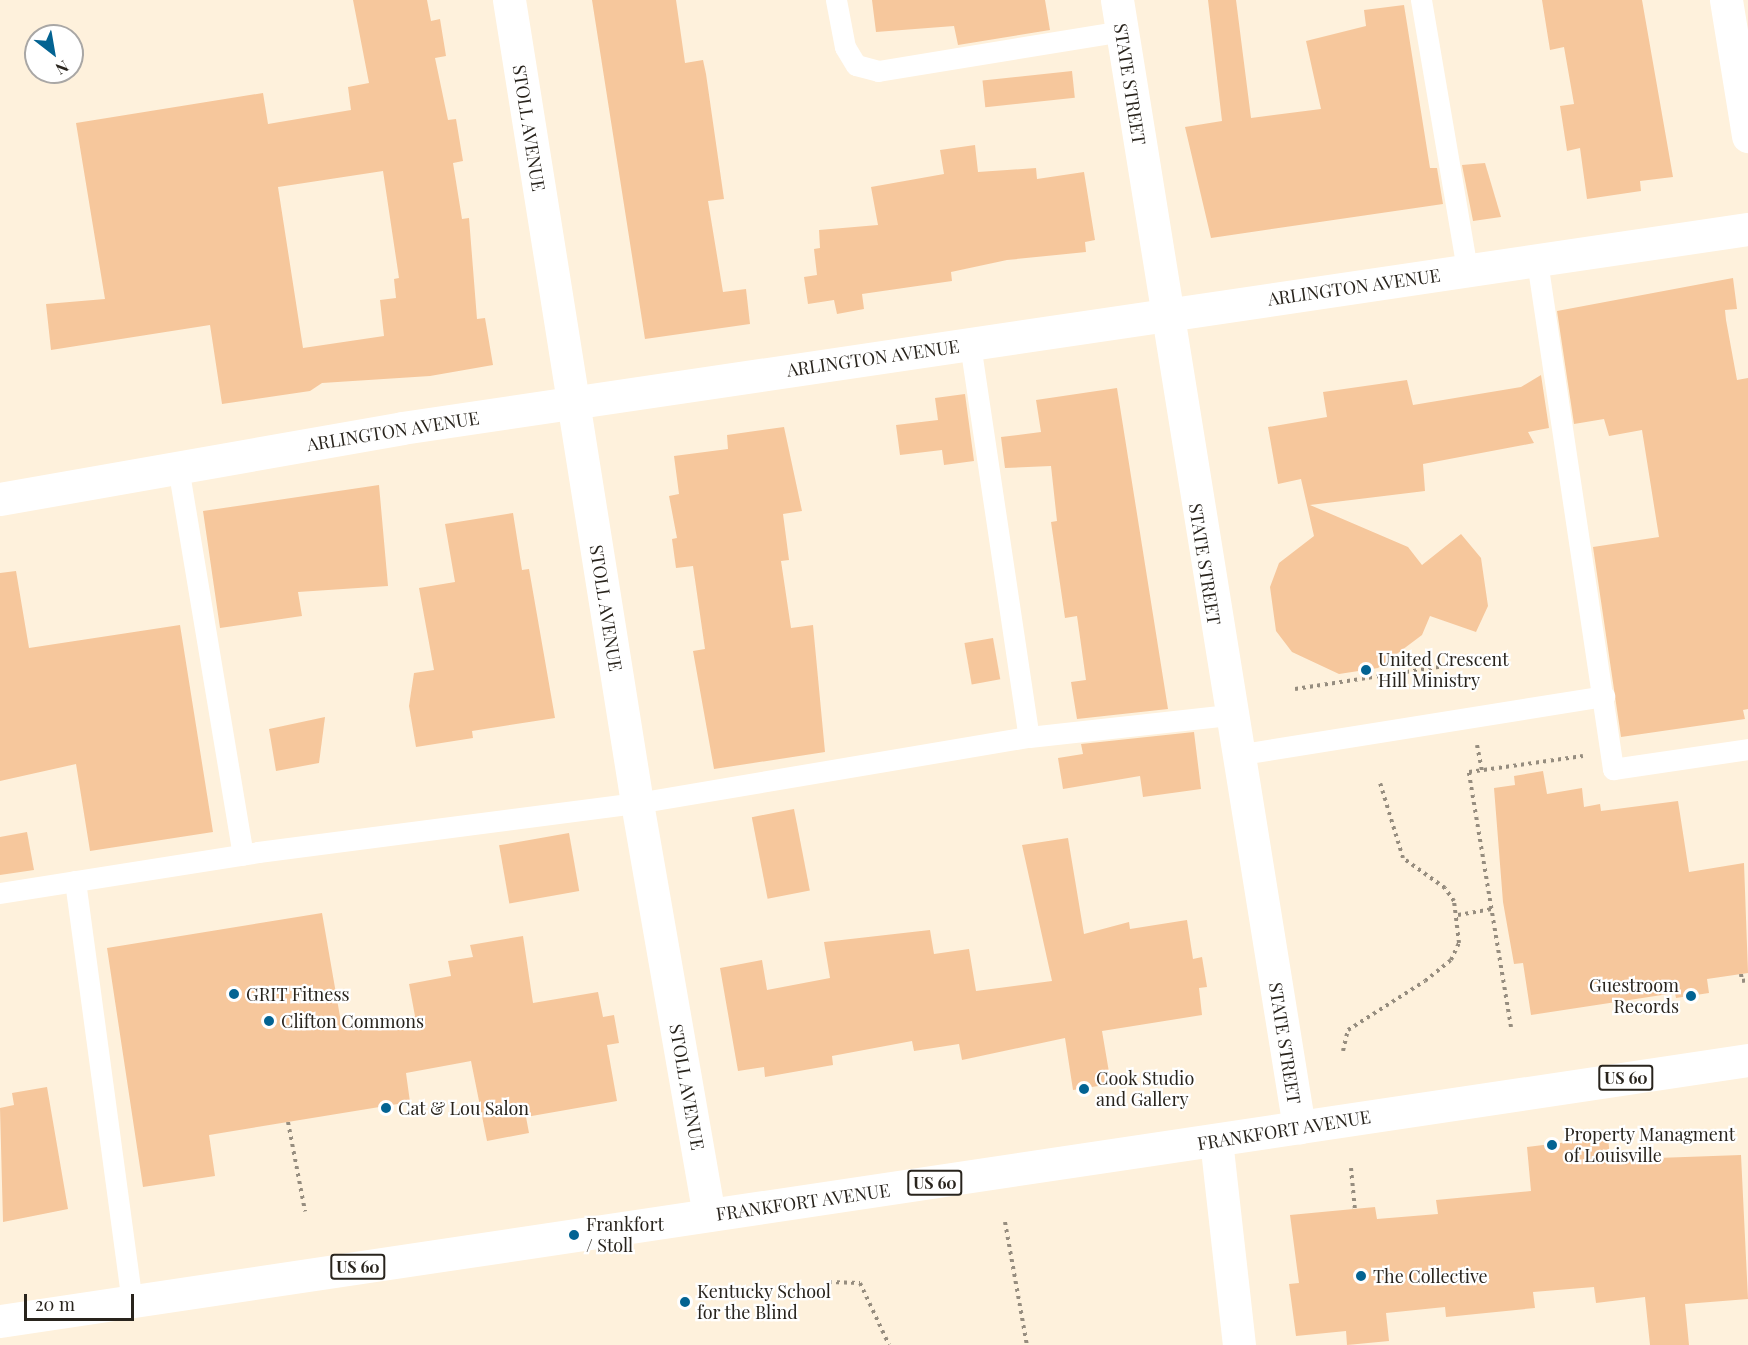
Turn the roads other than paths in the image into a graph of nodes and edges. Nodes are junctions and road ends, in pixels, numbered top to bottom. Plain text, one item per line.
1 (509, 0) edge
2 (836, 0) edge
3 (1421, 0) edge
4 (1726, 0) edge
5 (1119, 16) edge
6 (1748, 136) edge
7 (1748, 229) edge
8 (1537, 261) junction
9 (1467, 270) junction
10 (1166, 315) junction
11 (970, 344) junction
12 (573, 404) junction
13 (178, 466) junction
14 (0, 499) edge
15 (1604, 696) junction
16 (1229, 715) junction
17 (1029, 737) junction
18 (1748, 749) edge
19 (1236, 755) junction
20 (637, 803) junction
21 (243, 855) junction
22 (75, 881) junction
23 (0, 893) edge
24 (1748, 1060) edge
25 (1299, 1127) junction
26 (1216, 1140) junction
27 (709, 1215) junction
28 (132, 1300) junction
29 (0, 1321) edge
30 (1239, 1345) edge

1 - 12 street, STOLL AVENUE
2 - 5 lane
3 - 9 lane
4 - 6 street
5 - 10 street, STATE STREET
7 - 8 street, ARLINGTON AVENUE
8 - 9 street, ARLINGTON AVENUE
8 - 15 lane
9 - 10 street, ARLINGTON AVENUE
10 - 11 street, ARLINGTON AVENUE
10 - 16 street, STATE STREET
11 - 12 street, ARLINGTON AVENUE
11 - 17 lane
12 - 13 street, ARLINGTON AVENUE
12 - 20 street, STOLL AVENUE
13 - 14 street, ARLINGTON AVENUE
13 - 21 lane
15 - 18 lane
15 - 19 lane
16 - 17 lane
16 - 19 street, STATE STREET
17 - 20 lane
19 - 25 street, STATE STREET
20 - 21 lane
20 - 27 street, STOLL AVENUE
21 - 22 lane
22 - 23 lane
22 - 28 lane
24 - 25 street, FRANKFORT AVENUE / US 60
25 - 26 street, FRANKFORT AVENUE / US 60
26 - 27 street, FRANKFORT AVENUE / US 60
26 - 30 street
27 - 28 street, FRANKFORT AVENUE / US 60
28 - 29 street, FRANKFORT AVENUE / US 60

